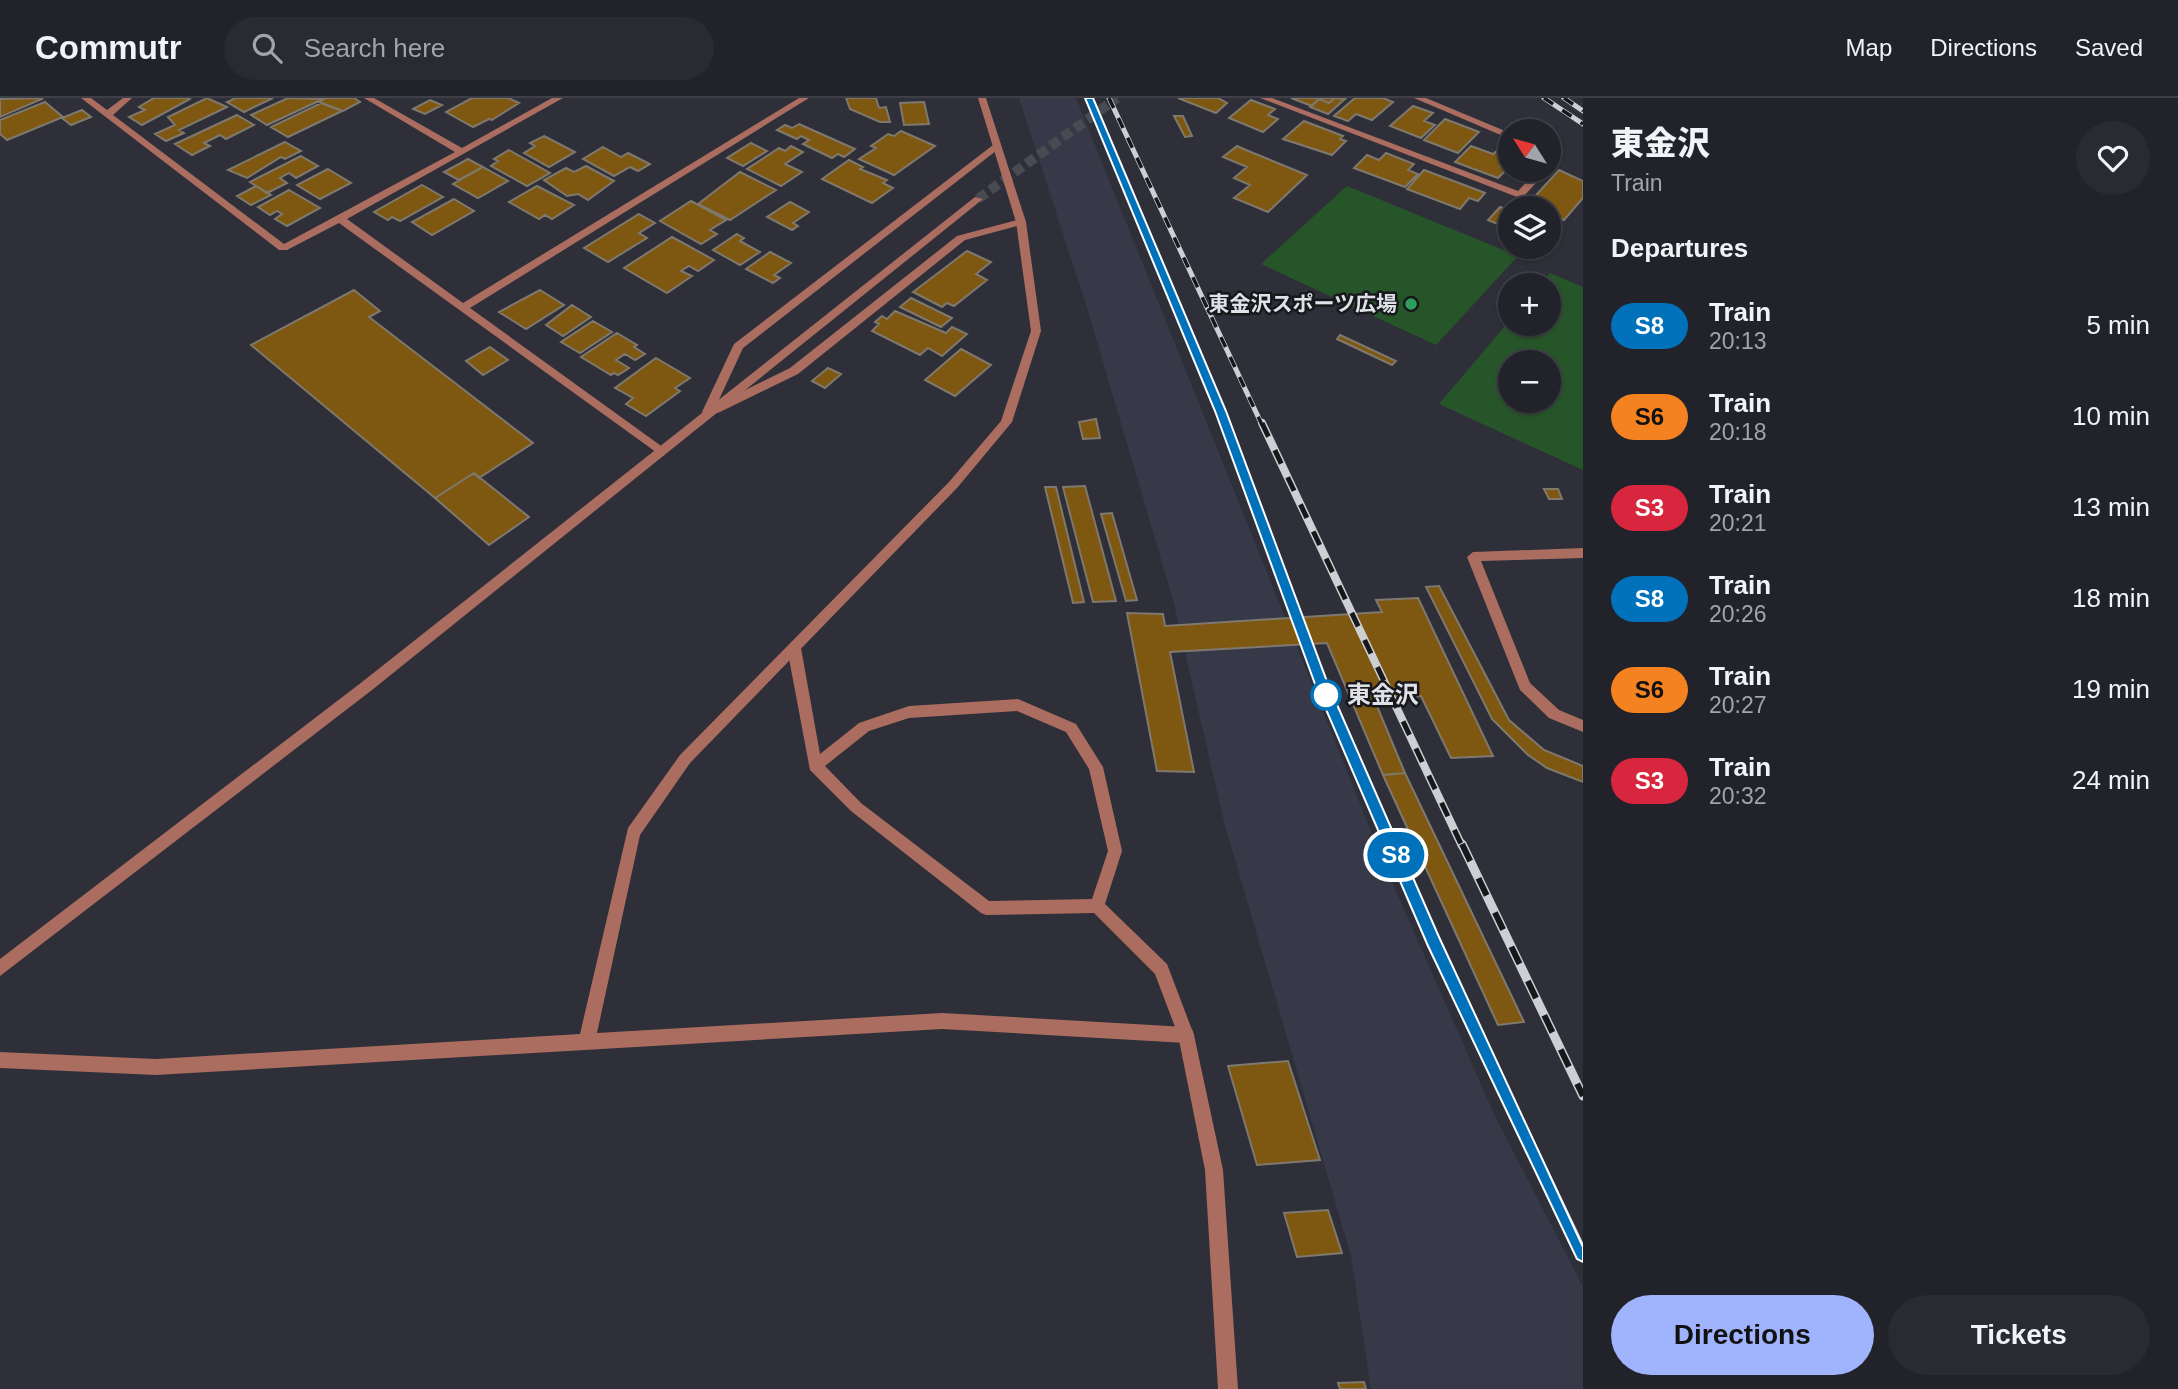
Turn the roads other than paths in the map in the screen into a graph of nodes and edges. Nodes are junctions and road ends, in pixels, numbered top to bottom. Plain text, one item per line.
1 (85, 98) edge
2 (128, 98) edge
3 (368, 98) edge
4 (559, 98) edge
5 (805, 98) edge
6 (982, 98) edge
7 (1264, 98) edge
8 (1418, 98) edge
9 (107, 115) junction
10 (1498, 131) edge
11 (996, 147) junction
12 (462, 152) junction
13 (1532, 182) edge
14 (978, 199) tunnel mouth
15 (340, 219) junction
16 (1021, 222) junction
17 (463, 308) junction
18 (708, 412) junction
19 (660, 451) junction
20 (1583, 553) edge
21 (794, 648) junction
22 (1583, 726) edge
23 (815, 766) junction
24 (1097, 906) junction
25 (0, 969) edge
26 (1186, 1035) junction
27 (587, 1041) junction
28 (0, 1060) edge
29 (1228, 1389) edge

1 - 9 street
2 - 9 street
3 - 12 street
4 - 12 street
5 - 17 street
6 - 11 street
7 - 13 street
8 - 10 street
9 - 15 street
11 - 16 street
11 - 18 street
12 - 15 street
14 - 18 street
15 - 17 street
16 - 18 street
16 - 21 street
17 - 19 street
18 - 19 street
19 - 25 street
20 - 22 street
21 - 23 street
21 - 27 street
23 - 24 street
23 - 24 street
24 - 26 street
26 - 27 street
26 - 29 street
27 - 28 street

